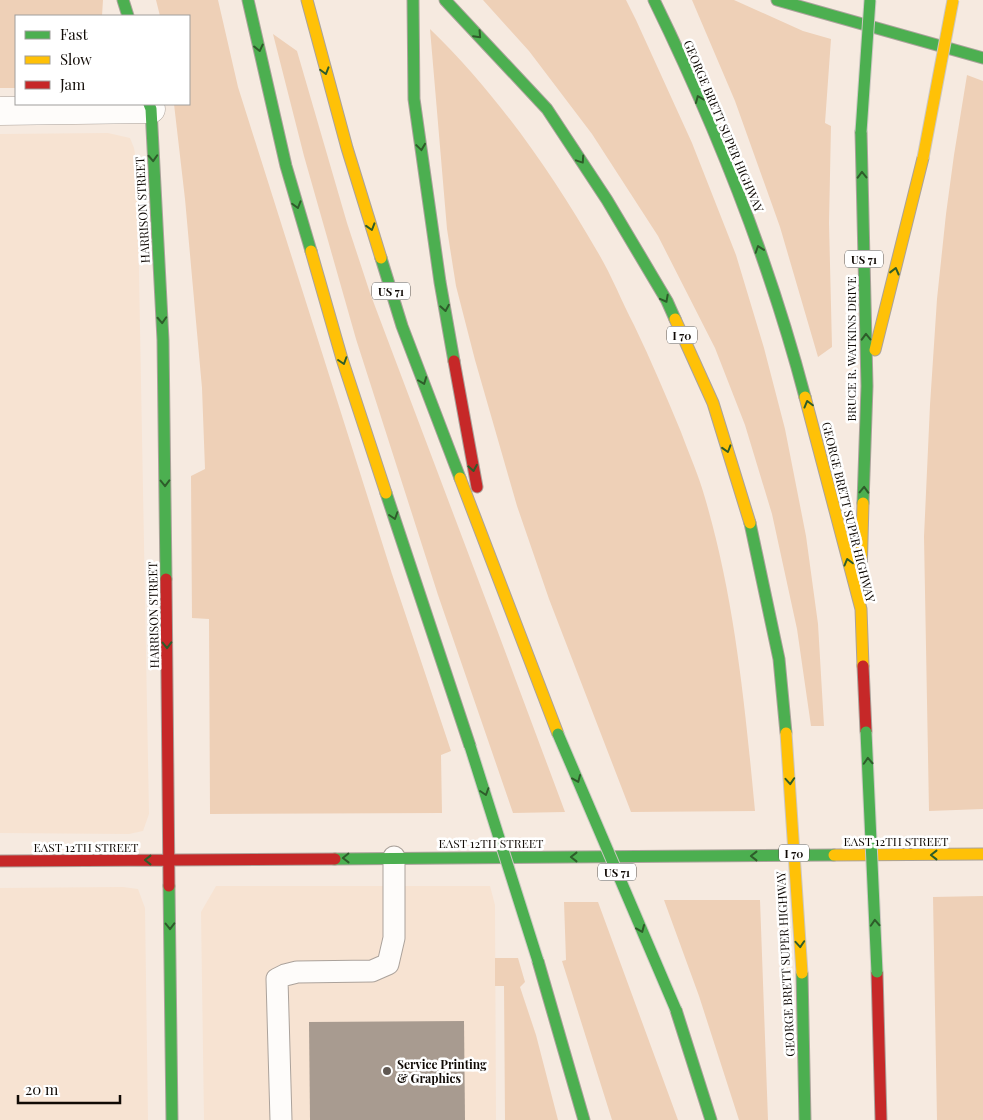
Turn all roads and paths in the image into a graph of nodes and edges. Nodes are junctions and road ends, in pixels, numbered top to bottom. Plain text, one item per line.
1 (123, 0) edge
2 (248, 0) edge
3 (307, 0) edge
4 (413, 0) edge
5 (445, 0) edge
6 (654, 0) edge
7 (777, 0) edge
8 (870, 0) edge
9 (954, 0) edge
10 (128, 15) edge
11 (983, 58) edge
12 (150, 107) edge
13 (0, 111) edge
14 (867, 386) junction
15 (489, 552) junction
16 (861, 609) junction
17 (983, 854) edge
18 (394, 857) junction
19 (170, 860) junction
20 (0, 861) edge
21 (172, 1120) edge
22 (281, 1120) edge
23 (584, 1120) edge
24 (711, 1120) edge
25 (805, 1120) edge
26 (881, 1120) edge

1 - 10 main road
2 -> 23 main road, bridge
3 -> 15 main road, US 71
4 -> 15 main road
5 -> 25 main road, GEORGE BRETT SUPER HIGHWAY / I 70, bridge
16 -> 6 main road, GEORGE BRETT SUPER HIGHWAY
7 - 11 main road
14 -> 8 main road, BRUCE R. WATKINS DRIVE / US 71, bridge
14 -> 9 main road, bridge
12 - 13 street
12 -> 19 main road, HARRISON STREET
16 -> 14 main road, BRUCE R. WATKINS DRIVE / US 71
15 -> 24 main road, US 71, bridge
26 -> 16 main road, GEORGE BRETT SUPER HIGHWAY, bridge
17 -> 18 main road, EAST 12TH STREET
18 -> 19 main road, EAST 12TH STREET
18 - 22 lane
19 -> 20 main road, EAST 12TH STREET
19 -> 21 main road, HARRISON STREET

